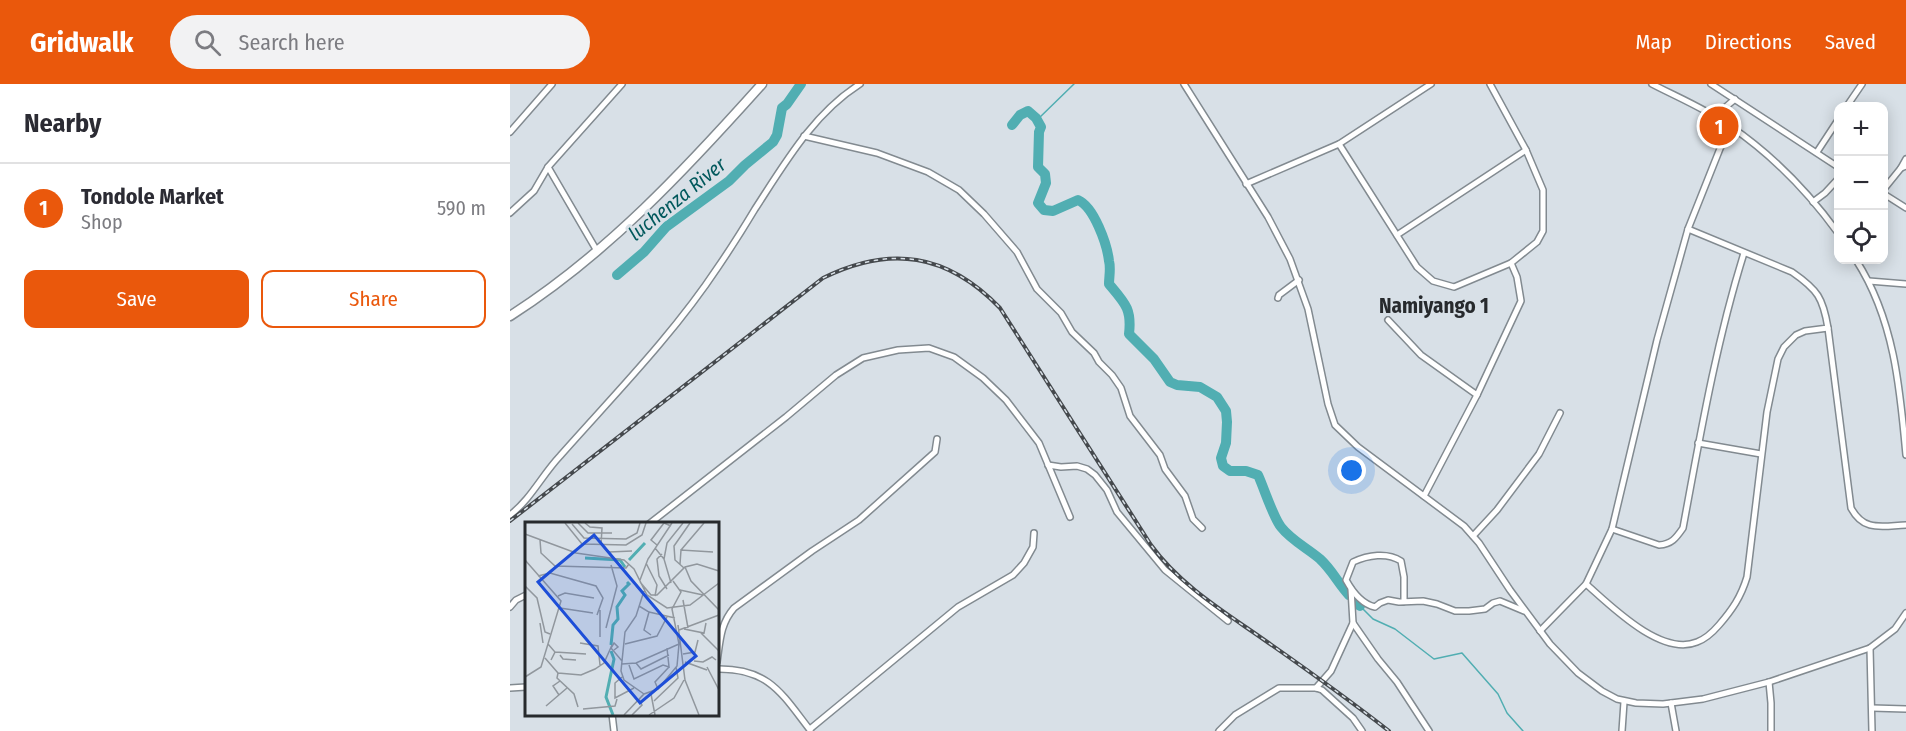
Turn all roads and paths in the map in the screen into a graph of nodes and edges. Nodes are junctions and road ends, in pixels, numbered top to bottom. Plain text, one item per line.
1 (552, 84) edge
2 (611, 84) edge
3 (762, 84) edge
4 (860, 84) edge
5 (1184, 84) edge
6 (1431, 84) edge
7 (1490, 84) edge
8 (1652, 84) edge
9 (1711, 84) edge
10 (1862, 84) edge
11 (620, 87) edge
12 (1735, 99) junction
13 (1850, 102) edge
14 (1714, 117) junction
15 (1729, 126) junction
16 (1834, 127) edge
17 (510, 132) edge
18 (804, 136) junction
19 (1339, 144) junction
20 (1526, 150) junction
21 (1817, 152) junction
22 (1906, 159) edge
23 (1834, 164) edge
24 (548, 167) junction
25 (1904, 167) edge
26 (1246, 184) junction
27 (1834, 184) edge
28 (1888, 185) edge
29 (1888, 197) edge
30 (1813, 202) junction
31 (1906, 208) edge
32 (510, 213) edge
33 (1834, 227) edge
34 (1688, 229) junction
35 (1397, 235) junction
36 (597, 251) junction
37 (1744, 253) junction
38 (1510, 263) junction
39 (1858, 264) edge
40 (1299, 280) junction
41 (1869, 281) junction
42 (1906, 284) edge
43 (1278, 298) dead end
44 (510, 316) edge
45 (1388, 320) dead end
46 (1828, 328) junction
47 (1477, 395) junction
48 (1560, 413) dead end
49 (938, 439) dead end
50 (1698, 443) junction
51 (1761, 454) junction
52 (1906, 455) edge
53 (1048, 465) junction
54 (1424, 496) junction
55 (510, 515) edge
56 (1070, 517) dead end
57 (652, 522) edge
58 (1906, 525) edge
59 (1202, 528) dead end
60 (1612, 529) junction
61 (1034, 533) dead end
62 (1473, 536) junction
63 (1586, 584) junction
64 (1351, 590) junction
65 (525, 596) edge
66 (1404, 602) junction
67 (510, 607) edge
68 (1525, 611) junction
69 (1906, 613) edge
70 (1228, 621) dead end
71 (1353, 623) junction
72 (1540, 631) junction
73 (1869, 648) junction
74 (718, 655) edge
75 (718, 669) edge
76 (1769, 682) junction
77 (525, 687) edge
78 (510, 688) edge
79 (1316, 688) junction
80 (1624, 702) junction
81 (1671, 703) junction
82 (1872, 708) junction
83 (1906, 709) edge
84 (612, 716) edge
85 (810, 730) edge
86 (614, 731) edge
87 (1219, 731) edge
88 (1362, 731) edge
89 (1429, 731) edge
90 (1622, 731) edge
91 (1676, 731) edge
92 (1771, 731) edge
93 (1872, 731) edge

1 - 17 street
2 - 11 street
3 - 36 main road
4 - 18 street
5 - 26 street
6 - 19 street
7 - 20 street
8 - 14 street
9 - 12 street
10 - 13 street
11 - 24 street
12 - 14 street
12 - 21 street
14 - 15 street
15 - 30 street
15 - 34 street
16 - 21 street
18 - 55 street
18 - 59 street
19 - 26 street
19 - 35 street
20 - 35 street
20 - 38 street
21 - 23 street
22 - 25 street
24 - 32 street
24 - 36 street
25 - 28 street
26 - 40 street
27 - 30 street
29 - 31 street
30 - 33 street
34 - 37 street
34 - 60 street
35 - 38 street
36 - 44 main road
37 - 46 street
37 - 50 street
38 - 47 street
39 - 41 street
40 - 43 street
40 - 54 street
41 - 42 street
41 - 52 street
45 - 47 street
46 - 51 street
46 - 58 street
47 - 54 street
48 - 62 street
49 - 74 street
50 - 51 street
50 - 60 street
51 - 63 street
53 - 56 street
53 - 57 street
53 - 70 street
54 - 62 street
60 - 63 street
61 - 85 street
62 - 68 street
63 - 72 street
64 - 66 street
64 - 66 street
64 - 71 street
65 - 67 street
66 - 68 street
68 - 72 street
69 - 73 street
71 - 79 street
71 - 89 street
72 - 80 street
73 - 76 street
73 - 82 street
75 - 85 street
76 - 81 street
76 - 92 street
77 - 78 street
79 - 87 street
79 - 88 street
80 - 81 street
80 - 90 street
81 - 91 street
82 - 83 street
82 - 93 street
84 - 86 street

